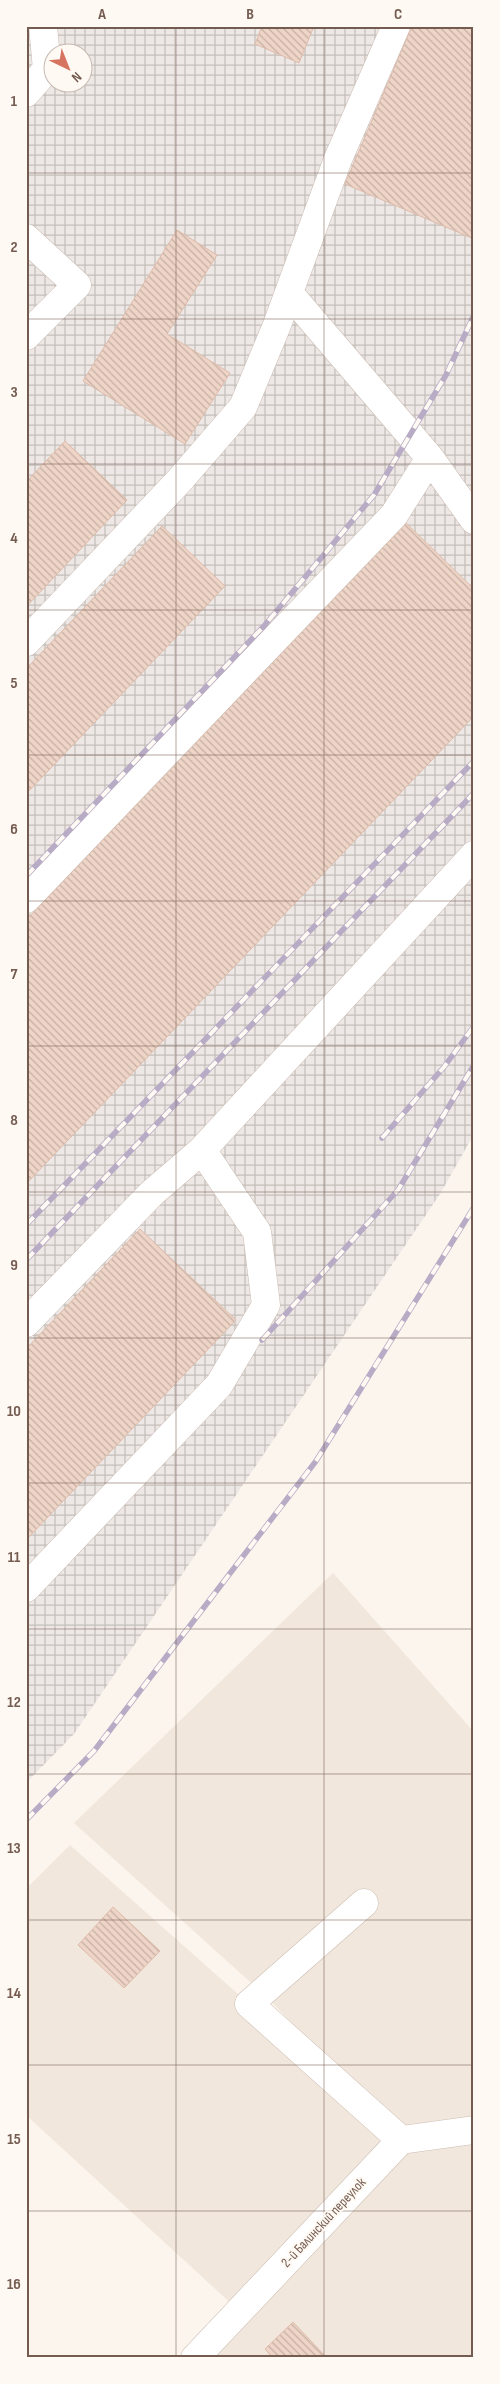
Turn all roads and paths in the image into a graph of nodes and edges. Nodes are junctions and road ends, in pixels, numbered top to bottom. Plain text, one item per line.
1 (43, 26) edge
2 (396, 26) edge
3 (26, 93) edge
4 (26, 238) edge
5 (289, 293) junction
6 (26, 336) edge
7 (430, 458) junction
8 (474, 520) edge
9 (26, 642) edge
10 (474, 855) edge
11 (26, 899) edge
12 (202, 1150) junction
13 (26, 1323) edge
14 (26, 1588) edge
15 (364, 1903) dead end
16 (474, 2130) edge
17 (401, 2140) junction
18 (196, 2358) edge

1 - 3 street
2 - 5 street
4 - 6 street
5 - 7 street
5 - 9 street
7 - 8 street
7 - 11 street
10 - 12 street
12 - 13 street
12 - 14 street
15 - 17 street
16 - 17 street
17 - 18 street, 2-й Балинский переулок

